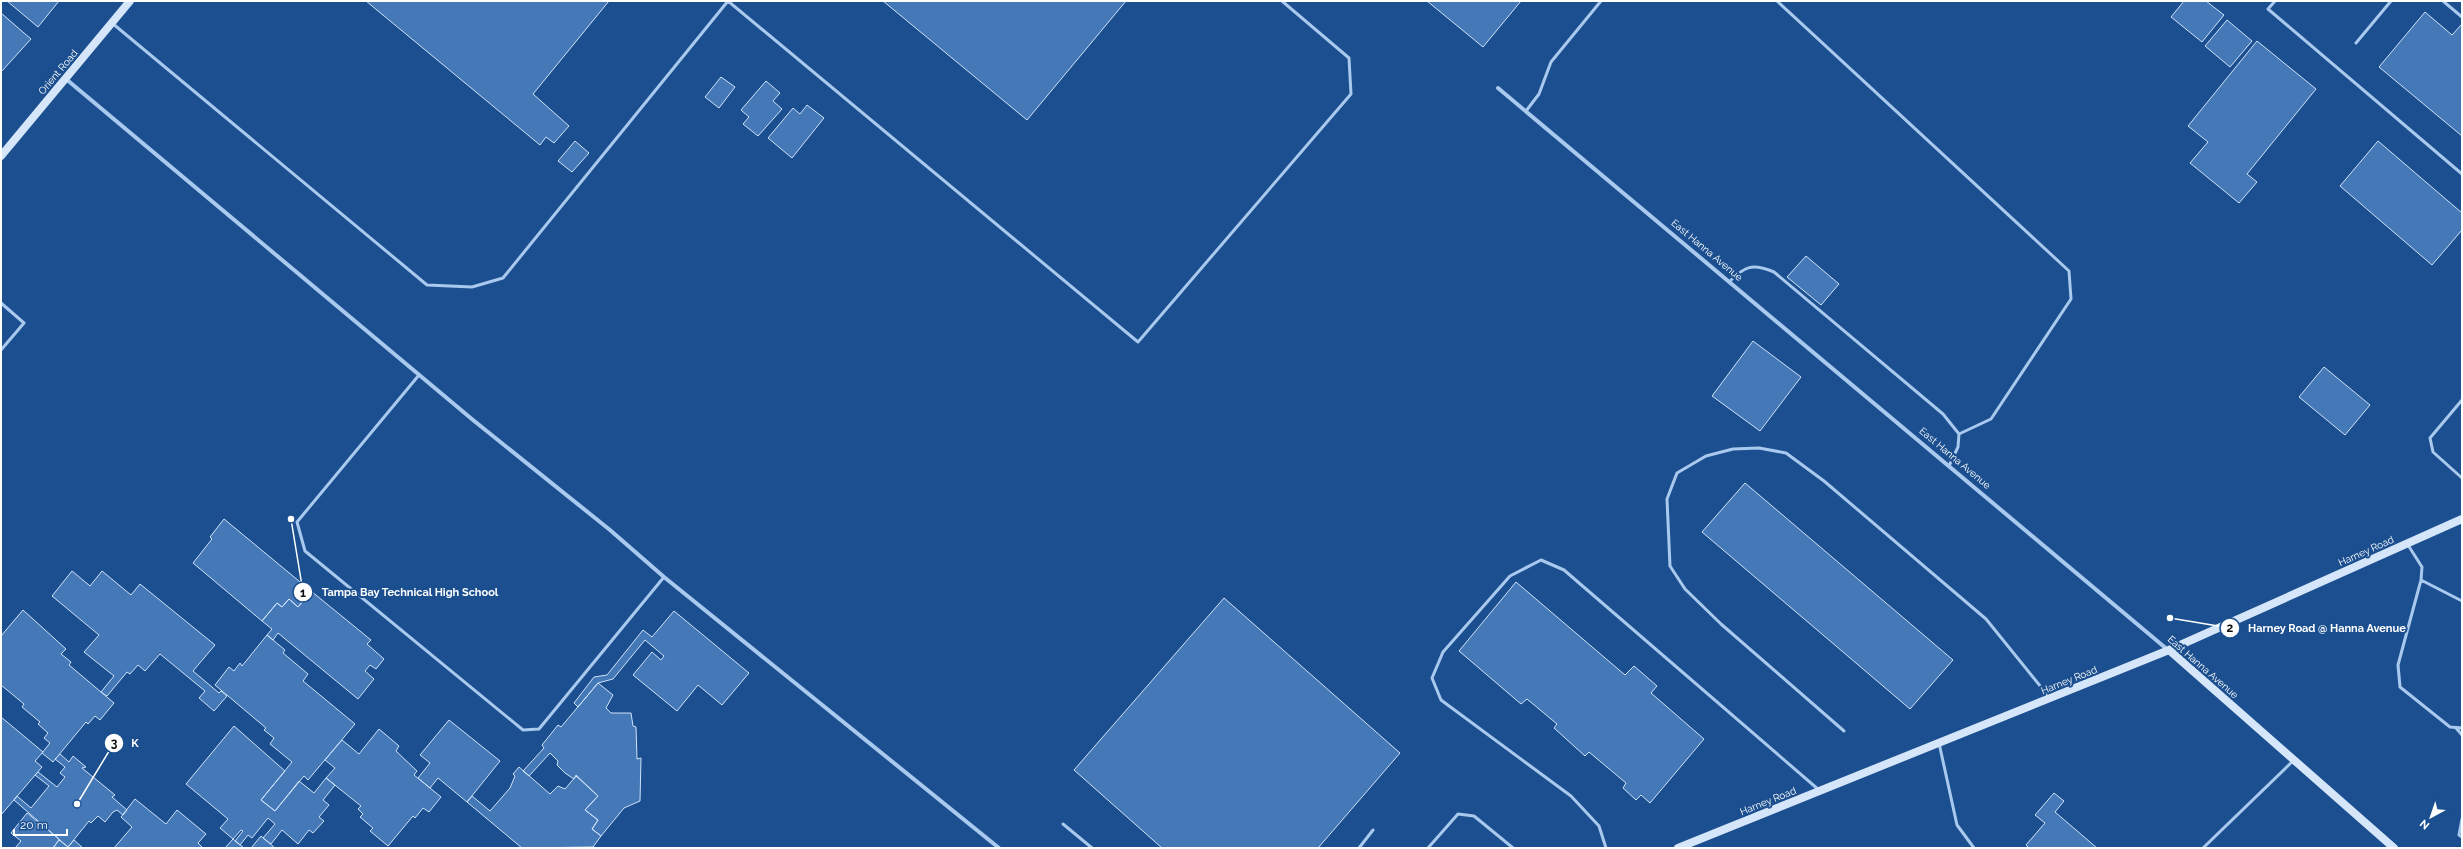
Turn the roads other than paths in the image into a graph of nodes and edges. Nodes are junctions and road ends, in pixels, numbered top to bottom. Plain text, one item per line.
1 (130, 1) edge
2 (1282, 1) edge
3 (1601, 1) edge
4 (1777, 1) edge
5 (2275, 1) edge
6 (2391, 1) edge
7 (2443, 1) edge
8 (2462, 17) edge
9 (112, 23) junction
10 (2356, 43) dead end
11 (66, 79) junction
12 (1498, 88) dead end
13 (1526, 111) junction
14 (1, 156) edge
15 (2462, 174) edge
16 (1729, 282) junction
17 (1, 303) edge
18 (1, 350) edge
19 (419, 375) junction
20 (2462, 400) edge
21 (1959, 434) junction
22 (1949, 466) junction
23 (2462, 478) edge
24 (2462, 519) edge
25 (2407, 543) junction
26 (664, 577) junction
27 (2422, 580) junction
28 (2462, 601) edge
29 (2168, 650) junction
30 (2050, 698) junction
31 (2456, 728) junction
32 (2462, 728) edge
33 (1844, 731) dead end
34 (2462, 736) edge
35 (1939, 743) junction
36 (2294, 759) junction
37 (1820, 791) junction
38 (2462, 819) edge
39 (1062, 824) dead end
40 (1373, 830) dead end
41 (2462, 837) edge
42 (1684, 847) edge
43 (999, 848) edge
44 (1092, 848) edge
45 (1359, 848) edge
46 (1428, 848) edge
47 (1513, 848) edge
48 (1606, 848) edge
49 (1974, 848) edge
50 (2204, 848) edge
51 (2394, 848) edge

1 - 9 street, Orient Road
2 - 9 lane
3 - 13 lane
4 - 21 lane
5 - 15 lane
6 - 10 lane
7 - 8 lane
9 - 11 street, Orient Road
11 - 14 street, Orient Road
11 - 19 street
12 - 13 street, East Hanna Avenue
13 - 16 street, East Hanna Avenue
16 - 21 lane
16 - 22 street, East Hanna Avenue
17 - 18 lane
19 - 26 street
19 - 26 lane
20 - 23 lane
21 - 22 lane
22 - 29 street, East Hanna Avenue
24 - 25 street, Harney Road
25 - 27 lane
25 - 29 street, Harney Road
26 - 43 street
27 - 28 lane
27 - 31 lane
29 - 30 street, Harney Road
29 - 36 street, East Hanna Avenue
30 - 33 lane
30 - 35 street, Harney Road
31 - 32 lane
31 - 34 lane
35 - 37 street, Harney Road
35 - 49 lane
36 - 50 lane
36 - 51 street, East Hanna Avenue
37 - 42 street, Harney Road
37 - 48 lane
38 - 41 lane
39 - 44 lane
40 - 45 lane
46 - 47 lane

